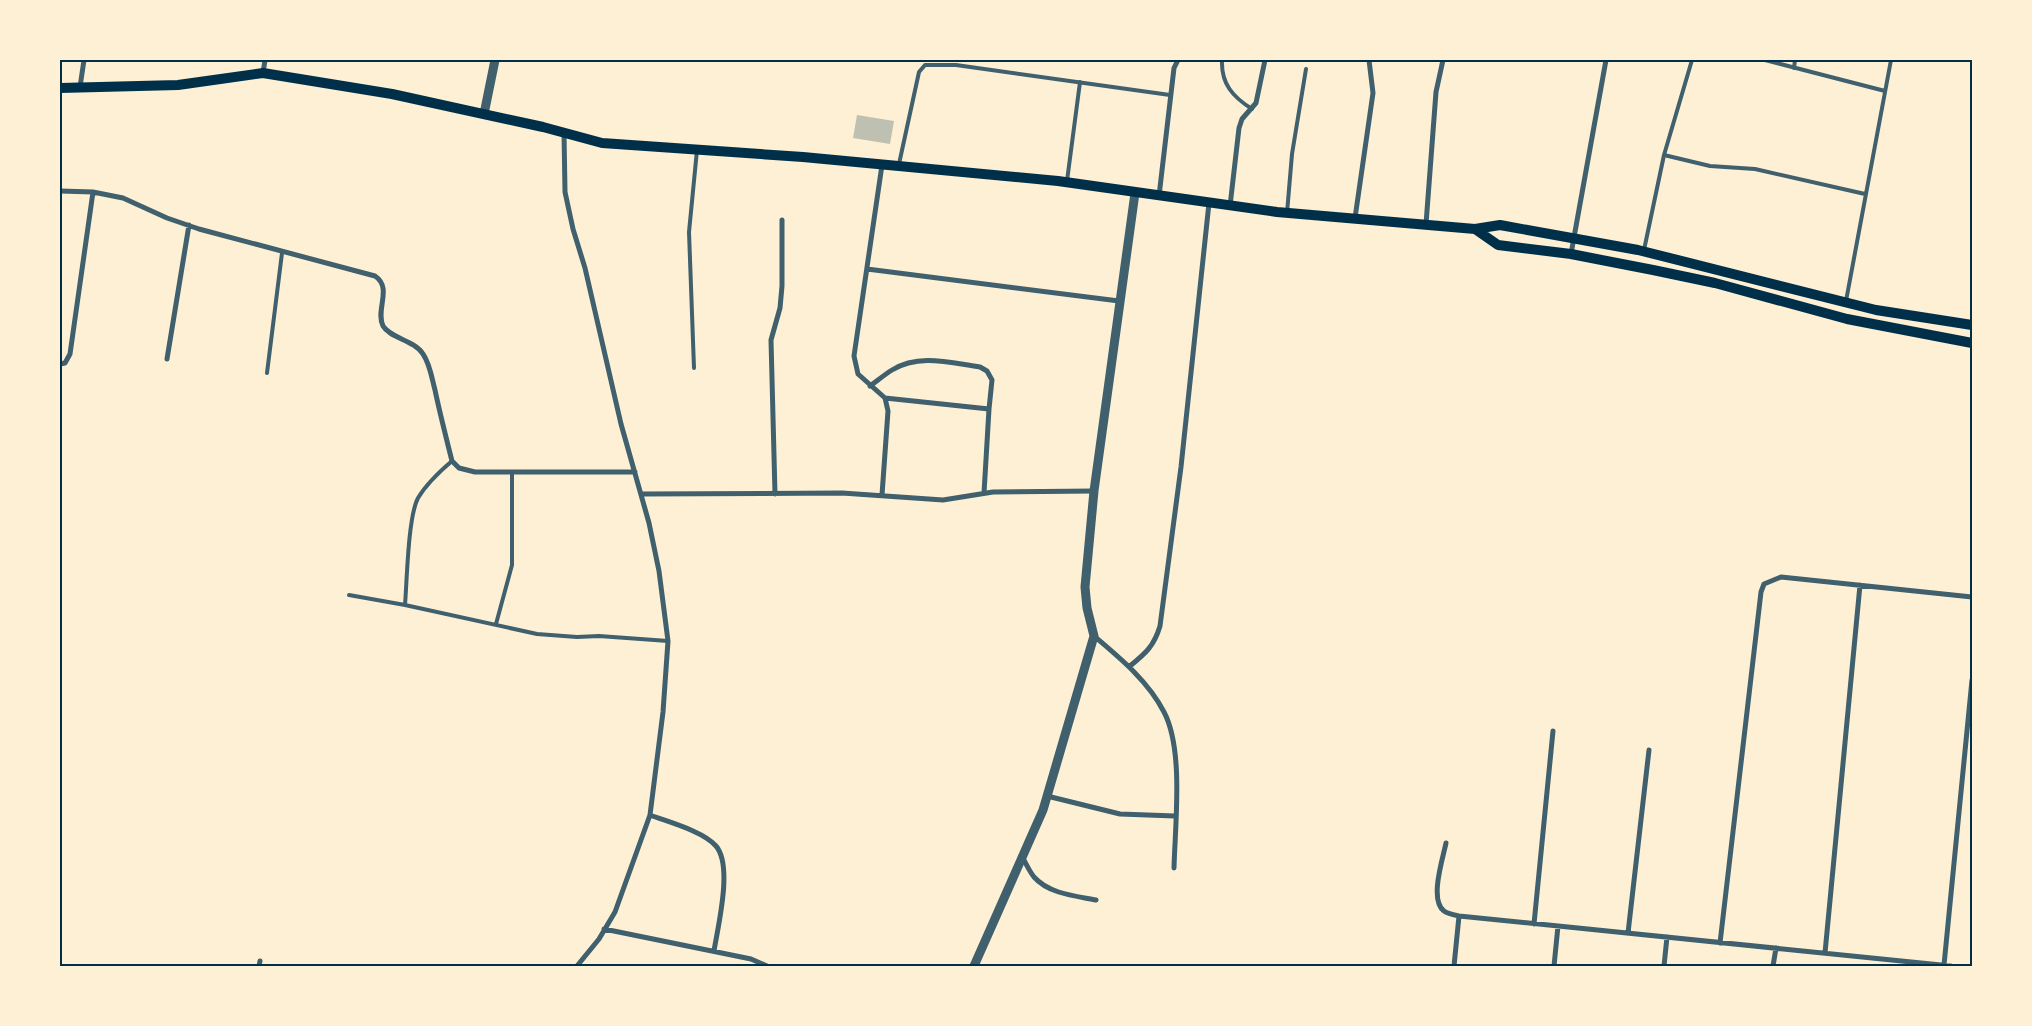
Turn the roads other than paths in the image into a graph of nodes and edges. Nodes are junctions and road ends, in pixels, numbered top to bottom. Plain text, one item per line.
1 (84, 60) edge
2 (265, 60) edge
3 (495, 60) edge
4 (1178, 60) edge
5 (1222, 60) edge
6 (1264, 60) edge
7 (1369, 60) edge
8 (1443, 60) edge
9 (1606, 60) edge
10 (1692, 60) edge
11 (1764, 60) edge
12 (1796, 60) edge
13 (1892, 60) edge
14 (1794, 68) junction
15 (1306, 69) dead end
16 (263, 73) junction
17 (1080, 82) junction
18 (80, 87) junction
19 (60, 88) edge
20 (1885, 91) junction
21 (1170, 95) junction
22 (1252, 109) junction
23 (484, 114) junction
24 (564, 132) junction
25 (697, 150) junction
26 (1664, 155) junction
27 (882, 165) junction
28 (898, 166) junction
29 (1067, 183) junction
30 (60, 191) edge
31 (92, 192) junction
32 (1136, 193) junction
33 (1865, 194) junction
34 (1159, 196) junction
35 (1209, 203) junction
36 (1230, 206) junction
37 (1287, 213) junction
38 (1355, 218) junction
39 (782, 220) dead end
40 (1426, 224) junction
41 (189, 225) junction
42 (1475, 229) junction
43 (1574, 239) junction
44 (1644, 252) junction
45 (282, 253) junction
46 (1571, 254) junction
47 (867, 269) junction
48 (1119, 301) junction
49 (1845, 302) junction
50 (1972, 325) edge
51 (1972, 343) edge
52 (167, 359) dead end
53 (60, 364) edge
54 (694, 368) dead end
55 (267, 373) dead end
56 (870, 386) junction
57 (885, 398) junction
58 (988, 409) junction
59 (452, 461) junction
60 (512, 472) junction
61 (635, 472) junction
62 (1094, 491) junction
63 (984, 493) junction
64 (641, 494) junction
65 (775, 494) junction
66 (882, 495) junction
67 (1860, 585) junction
68 (349, 596) dead end
69 (1972, 597) edge
70 (405, 605) junction
71 (496, 624) junction
72 (1094, 636) junction
73 (668, 641) junction
74 (1130, 666) junction
75 (1972, 680) edge
76 (1553, 731) dead end
77 (1649, 750) dead end
78 (1047, 796) junction
79 (650, 815) junction
80 (1175, 816) junction
81 (1446, 843) dead end
82 (1022, 856) junction
83 (1174, 868) dead end
84 (1096, 900) dead end
85 (1459, 916) junction
86 (1534, 924) junction
87 (1558, 926) junction
88 (604, 929) junction
89 (1628, 933) junction
90 (1667, 937) junction
91 (1720, 942) junction
92 (1776, 948) junction
93 (714, 951) junction
94 (1825, 954) junction
95 (577, 966) edge
96 (767, 966) edge
97 (974, 966) edge
98 (1454, 966) edge
99 (1554, 966) edge
100 (1664, 966) edge
101 (1773, 966) edge
102 (1948, 966) edge

1 - 18 street
2 - 16 street
3 - 23 street
4 - 21 street
5 - 22 lane
6 - 22 street
7 - 38 street
8 - 40 street
9 - 43 street
10 - 26 lane
11 - 14 lane
12 - 14 lane
13 - 20 lane
14 - 20 lane
15 - 37 lane
16 - 18 main road
16 - 23 main road
17 - 21 lane
17 - 28 lane
17 - 29 lane
18 - 19 main road
20 - 33 lane
21 - 34 street
22 - 36 street
23 - 24 main road
24 - 25 main road
24 - 61 street
25 - 27 main road
25 - 54 lane
26 - 33 lane
26 - 44 lane
27 - 28 main road
27 - 47 street
28 - 29 main road
29 - 32 main road
30 - 31 street
31 - 41 street
31 - 53 street
32 - 34 main road
32 - 48 street
33 - 49 lane
34 - 35 main road
35 - 36 main road
35 - 74 street
36 - 37 main road
37 - 38 main road
38 - 40 main road
39 - 65 street
40 - 42 main road
41 - 45 street
41 - 52 street
42 - 43 main road
42 - 46 main road
43 - 44 main road
43 - 46 street
44 - 49 main road
45 - 55 lane
45 - 59 street
46 - 51 main road
47 - 48 street
47 - 56 street
48 - 62 street
49 - 50 main road
56 - 57 street
56 - 58 street
57 - 58 street
57 - 66 street
58 - 63 street
59 - 60 street
59 - 70 lane
60 - 61 street
60 - 71 lane
61 - 64 street
62 - 63 street
62 - 72 street
63 - 66 street
64 - 65 street
64 - 73 street
65 - 66 street
67 - 69 street
67 - 91 street
67 - 94 street
68 - 70 lane
70 - 71 lane
71 - 73 lane
72 - 74 street
72 - 78 street
73 - 79 street
74 - 80 street
75 - 102 street
76 - 86 street
77 - 89 street
78 - 80 street
78 - 82 street
79 - 88 street
79 - 93 street
80 - 83 street
81 - 85 street
82 - 84 street
82 - 97 street
85 - 86 street
85 - 98 street
86 - 87 street
87 - 89 street
87 - 99 street
88 - 93 street
88 - 95 street
89 - 90 street
90 - 91 street
90 - 100 street
91 - 92 street
92 - 94 street
92 - 101 street
93 - 96 street
94 - 102 street

